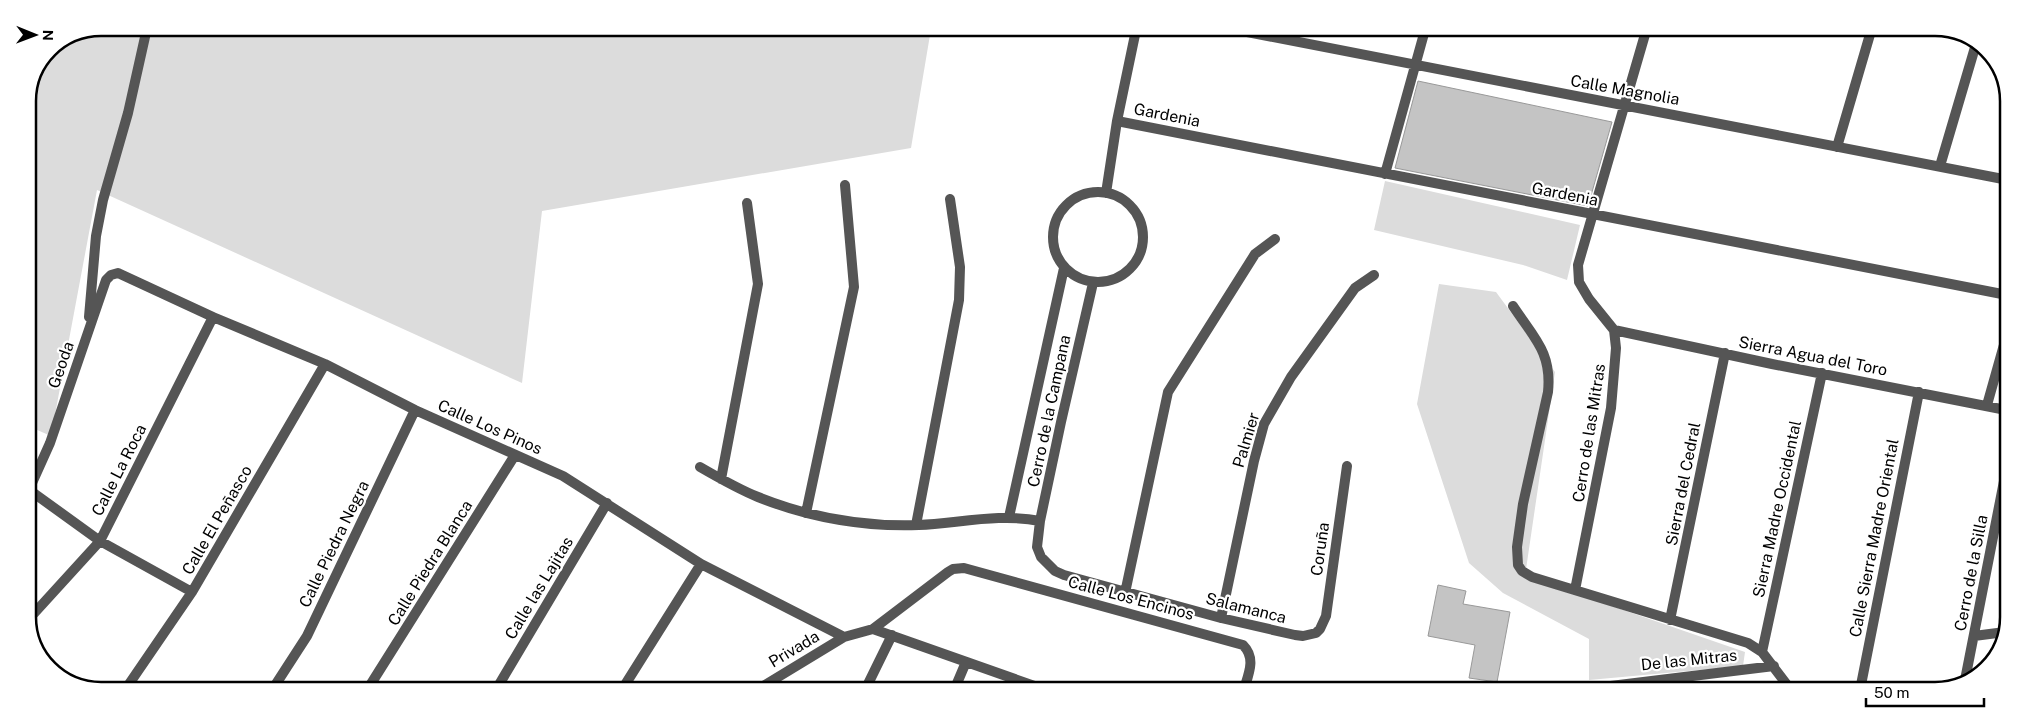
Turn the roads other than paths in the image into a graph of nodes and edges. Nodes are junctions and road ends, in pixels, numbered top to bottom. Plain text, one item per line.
1 (145, 36) edge
2 (1135, 36) edge
3 (1268, 36) edge
4 (1423, 36) edge
5 (1645, 36) edge
6 (1869, 36) edge
7 (1974, 50) edge
8 (1415, 65) junction
9 (1625, 106) junction
10 (1117, 121) junction
11 (1836, 147) junction
12 (1940, 166) junction
13 (1385, 174) junction
14 (2000, 178) edge
15 (845, 185) dead end
16 (1106, 193) junction
17 (950, 199) dead end
18 (747, 203) dead end
19 (1592, 215) junction
20 (1275, 239) dead end
21 (1064, 268) junction
22 (111, 275) joint
23 (1374, 275) dead end
24 (1093, 282) junction
25 (2000, 294) edge
26 (1513, 306) dead end
27 (213, 317) junction
28 (1614, 330) junction
29 (88, 333) junction
30 (1725, 353) junction
31 (2000, 359) edge
32 (325, 364) junction
33 (1822, 373) junction
34 (1919, 392) junction
35 (1987, 405) junction
36 (2000, 408) edge
37 (415, 410) junction
38 (515, 456) junction
39 (1347, 466) dead end
40 (700, 467) dead end
41 (36, 473) edge
42 (721, 479) junction
43 (36, 496) edge
44 (2000, 502) edge
45 (607, 503) junction
46 (806, 513) junction
47 (1009, 517) junction
48 (1040, 521) junction
49 (916, 525) junction
50 (100, 541) junction
51 (1037, 547) joint
52 (702, 564) junction
53 (1576, 590) junction
54 (192, 592) junction
55 (1125, 593) junction
56 (36, 610) edge
57 (1221, 618) junction
58 (1670, 620) junction
59 (872, 629) junction
60 (1316, 633) joint
61 (1997, 633) edge
62 (892, 635) junction
63 (1974, 636) junction
64 (844, 637) junction
65 (1762, 652) junction
66 (966, 662) junction
67 (1774, 666) junction
68 (1966, 673) edge
69 (130, 682) edge
70 (277, 682) edge
71 (373, 682) edge
72 (501, 682) edge
73 (627, 682) edge
74 (770, 682) edge
75 (869, 682) edge
76 (958, 682) edge
77 (1023, 682) edge
78 (1246, 682) edge
79 (1643, 682) edge
80 (1785, 682) edge
81 (1862, 682) edge

1 - 29 street
2 - 10 street
3 - 8 street, Calle Magnolia
4 - 8 street
5 - 9 street
6 - 11 street
7 - 12 street
8 - 9 street, Calle Magnolia
8 - 13 street
9 - 11 street, Calle Magnolia
9 - 19 street
10 - 13 street, Gardenia
10 - 16 street
11 - 12 street, Calle Magnolia
12 - 14 street, Calle Magnolia
13 - 19 street, Gardenia
15 - 46 street
16 - 21 street
16 - 24 street
17 - 49 street
18 - 42 street
19 - 25 street, Gardenia
19 - 28 street
20 - 55 street
21 - 24 street
21 - 47 street
22 - 27 street, Calle Los Pinos
22 - 29 street, Geoda
23 - 57 street, Palmier
24 - 48 street, Cerro de la Campana
26 - 53 street
27 - 32 street, Calle Los Pinos
27 - 50 street, Calle La Roca
28 - 30 street, Sierra Agua del Toro
28 - 53 street, Cerro de las Mitras
29 - 41 street, Geoda
30 - 33 street, Sierra Agua del Toro
30 - 58 street, Sierra del Cedral
31 - 35 street
32 - 37 street, Calle Los Pinos
32 - 54 street, Calle El Peñasco
33 - 34 street, Sierra Agua del Toro
33 - 65 street, Sierra Madre Occidental
34 - 35 street, Sierra Agua del Toro
34 - 81 street, Calle Sierra Madre Oriental
35 - 36 street, Sierra Agua del Toro
37 - 38 street, Calle Los Pinos
37 - 70 street, Calle Piedra Negra
38 - 45 street, Calle Los Pinos
38 - 71 street, Calle Piedra Blanca
39 - 60 street, Coruña
40 - 42 street
42 - 46 street
43 - 50 street
44 - 63 street, Cerro de la Silla
45 - 52 street, Calle Los Pinos
45 - 72 street, Calle las Lajitas
46 - 49 street
47 - 48 street
47 - 49 street
48 - 51 street, Cerro de la Campana
50 - 54 street
50 - 56 street, Calle La Roca
51 - 55 street, Salamanca
52 - 64 street, Calle Los Pinos
52 - 73 street
53 - 58 street
54 - 69 street, Calle El Peñasco
55 - 57 street, Salamanca
57 - 60 street, Salamanca
58 - 65 street
59 - 62 street
59 - 64 street, Privada
59 - 78 street, Calle Los Encinos
61 - 63 street
62 - 66 street
62 - 75 street
63 - 68 street, Cerro de la Silla
64 - 74 street, Privada
65 - 67 street
66 - 76 street
66 - 77 street
67 - 79 street, De las Mitras
67 - 80 street

